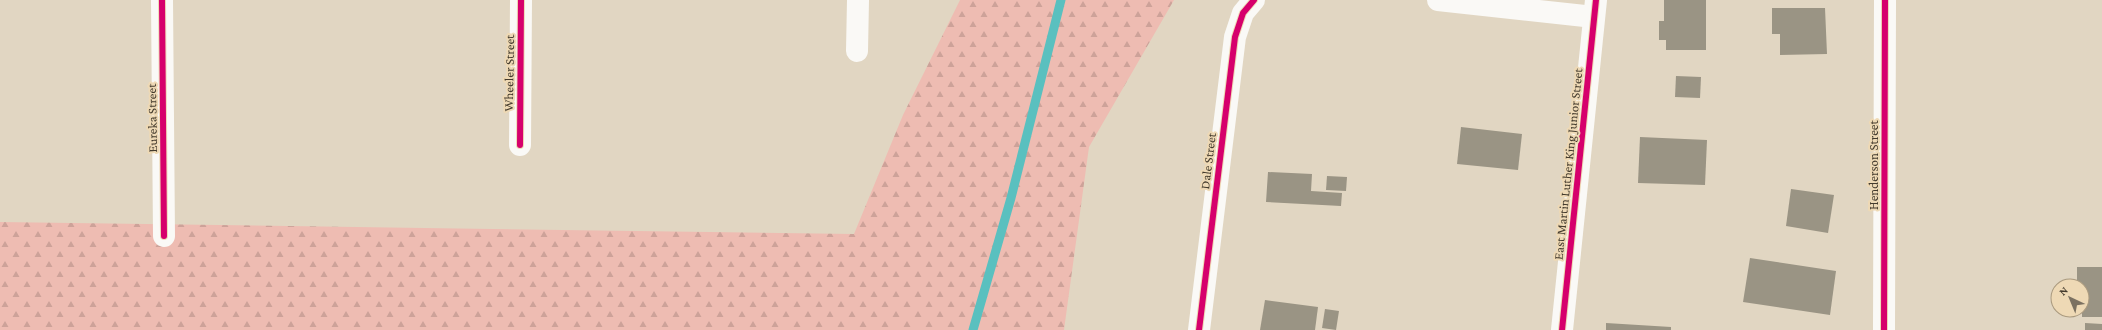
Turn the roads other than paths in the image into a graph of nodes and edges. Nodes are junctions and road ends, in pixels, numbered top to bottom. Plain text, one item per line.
1 (162, 0) edge
2 (521, 0) edge
3 (858, 0) edge
4 (1254, 0) edge
5 (1438, 0) edge
6 (1885, 0) edge
7 (1595, 8) edge
8 (856, 51) dead end
9 (520, 145) dead end
10 (164, 236) dead end
11 (1199, 330) edge
12 (1562, 330) edge
13 (1884, 330) edge

1 - 10 street, Eureka Street
2 - 9 street, Wheeler Street
3 - 8 street
4 - 11 street, Dale Street
5 - 7 street
6 - 13 street, Henderson Street
7 - 12 street, East Martin Luther King Junior Street

